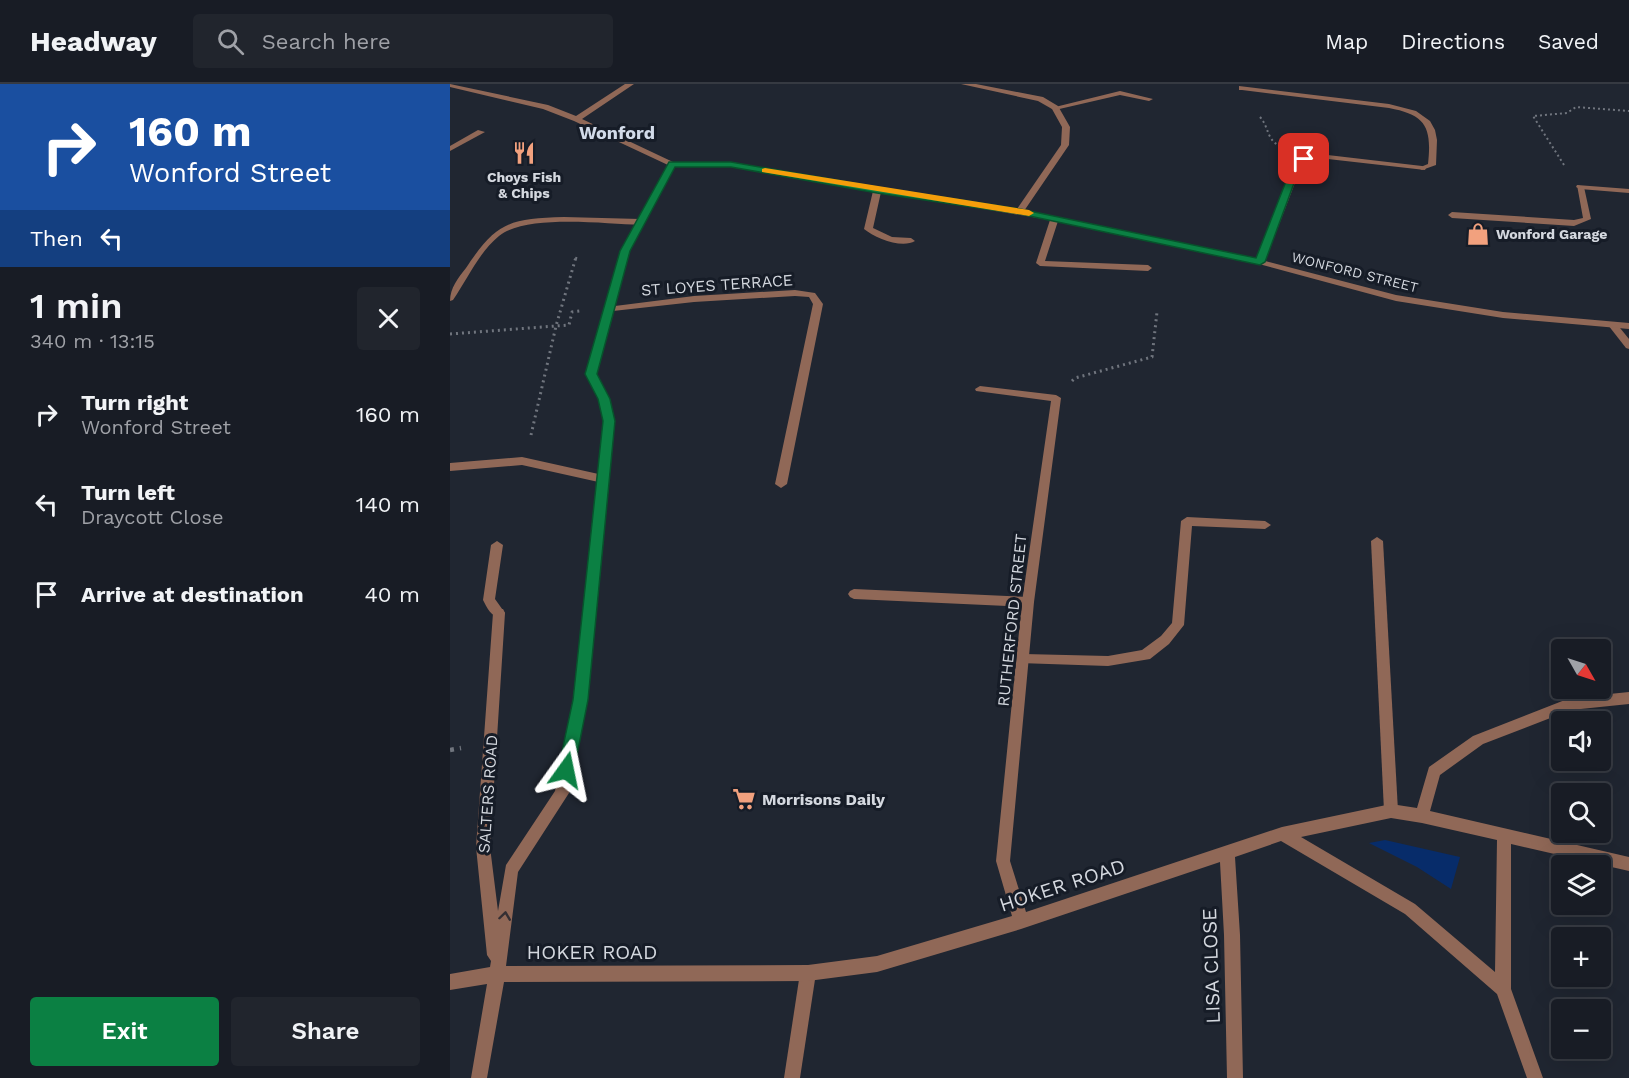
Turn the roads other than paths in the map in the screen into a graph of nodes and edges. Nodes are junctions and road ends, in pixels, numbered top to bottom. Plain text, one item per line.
1 (630, 84) edge
2 (965, 84) edge
3 (450, 85) edge
4 (1242, 88) dead end
5 (1149, 99) dead end
6 (1055, 108) junction
7 (578, 119) junction
8 (481, 132) dead end
9 (450, 149) edge
10 (672, 164) junction
11 (877, 190) junction
12 (1629, 191) edge
13 (1020, 211) junction
14 (1452, 215) dead end
15 (1055, 218) junction
16 (640, 222) junction
17 (911, 242) dead end
18 (1260, 262) junction
19 (1148, 268) dead end
20 (450, 298) edge
21 (610, 309) junction
22 (1613, 325) junction
23 (1629, 326) edge
24 (1629, 346) edge
25 (980, 389) dead end
26 (450, 467) edge
27 (603, 479) junction
28 (781, 484) dead end
29 (1265, 525) dead end
30 (1377, 541) dead end
31 (497, 545) dead end
32 (854, 594) dead end
33 (1028, 602) junction
34 (1024, 659) junction
35 (1629, 698) edge
36 (1390, 811) junction
37 (1422, 816) junction
38 (1282, 834) junction
39 (1504, 834) junction
40 (1227, 853) junction
41 (1629, 864) edge
42 (1021, 921) junction
43 (808, 973) junction
44 (497, 974) junction
45 (450, 982) edge
46 (1503, 989) junction
47 (479, 1078) edge
48 (792, 1078) edge
49 (1235, 1078) edge
50 (1534, 1078) edge

1 - 7 street
2 - 6 street
3 - 7 street, WONFORD STREET
4 - 18 street
5 - 6 street
6 - 13 street
7 - 10 street, WONFORD STREET
8 - 9 street
10 - 11 street, WONFORD STREET
10 - 16 street, SALTERS ROAD
11 - 13 street, WONFORD STREET
11 - 17 street
12 - 14 street
13 - 15 street, WONFORD STREET
15 - 18 street, WONFORD STREET
15 - 19 street
16 - 20 street
16 - 21 street, SALTERS ROAD
18 - 22 street, WONFORD STREET
21 - 27 street, SALTERS ROAD
21 - 28 street, ST LOYES TERRACE
22 - 23 street, WONFORD STREET
22 - 24 street
25 - 33 street, RUTHERFORD STREET
26 - 27 street
44 -> 27 street, SALTERS ROAD
29 - 34 street
30 - 36 street
31 - 44 street, SALTERS ROAD
32 - 33 street
33 - 34 street, RUTHERFORD STREET
34 - 42 street, RUTHERFORD STREET
35 - 37 street
36 - 37 street, HOKER ROAD
36 - 38 street, HOKER ROAD
37 - 39 street, HOKER ROAD
38 - 40 street, HOKER ROAD
38 - 46 street
39 - 41 street, HOKER ROAD
39 - 46 street
40 - 42 street, HOKER ROAD
40 - 49 street, LISA CLOSE
42 - 43 street, HOKER ROAD
43 - 44 street, HOKER ROAD
43 - 48 street
44 - 45 street, HOKER ROAD
44 - 47 street, SALTERS ROAD
46 - 50 street

